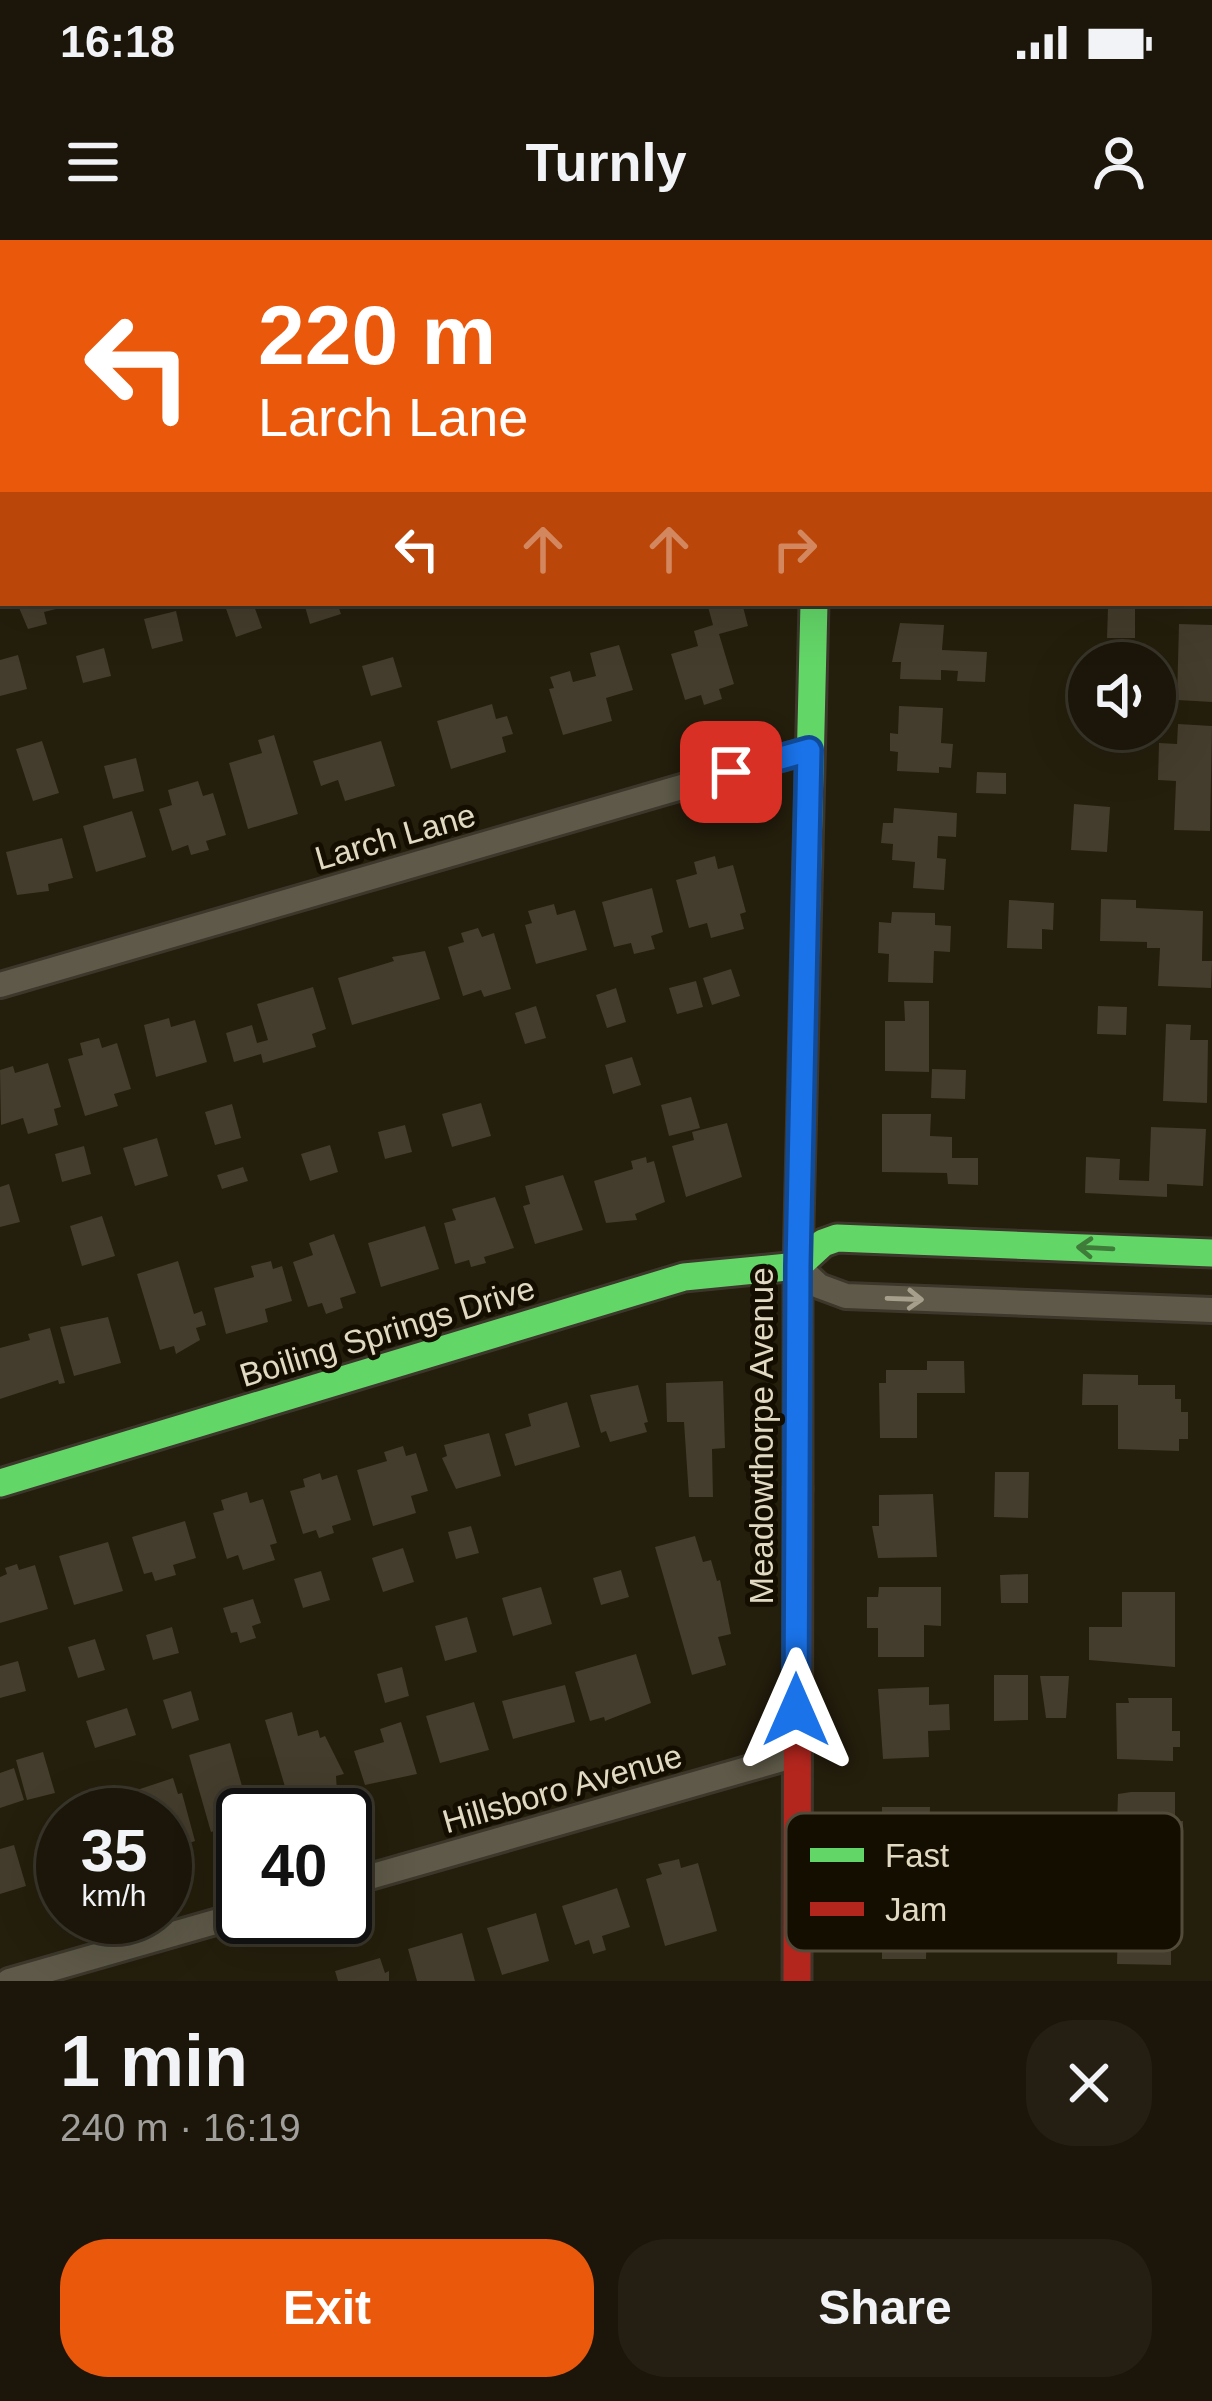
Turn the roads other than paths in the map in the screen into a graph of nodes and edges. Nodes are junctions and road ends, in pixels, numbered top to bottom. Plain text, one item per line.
1 (814, 606) edge
2 (809, 750) junction
3 (0, 985) edge
4 (1212, 1252) edge
5 (798, 1266) junction
6 (1212, 1310) edge
7 (0, 1483) edge
8 (796, 1755) junction
9 (796, 1813) edge
10 (372, 1876) edge
11 (216, 1922) edge
12 (797, 1951) edge
13 (9, 1981) edge
14 (797, 1981) edge

1 - 2 street, Meadowthorpe Avenue
2 - 3 street, Larch Lane
2 - 5 street, Meadowthorpe Avenue
4 -> 5 street, Boiling Springs Drive
5 -> 6 street
5 - 7 street, Boiling Springs Drive
5 - 8 street, Meadowthorpe Avenue
8 - 9 street, Meadowthorpe Avenue
8 - 10 street, Hillsboro Avenue
11 - 13 street
12 - 14 street, Meadowthorpe Avenue

